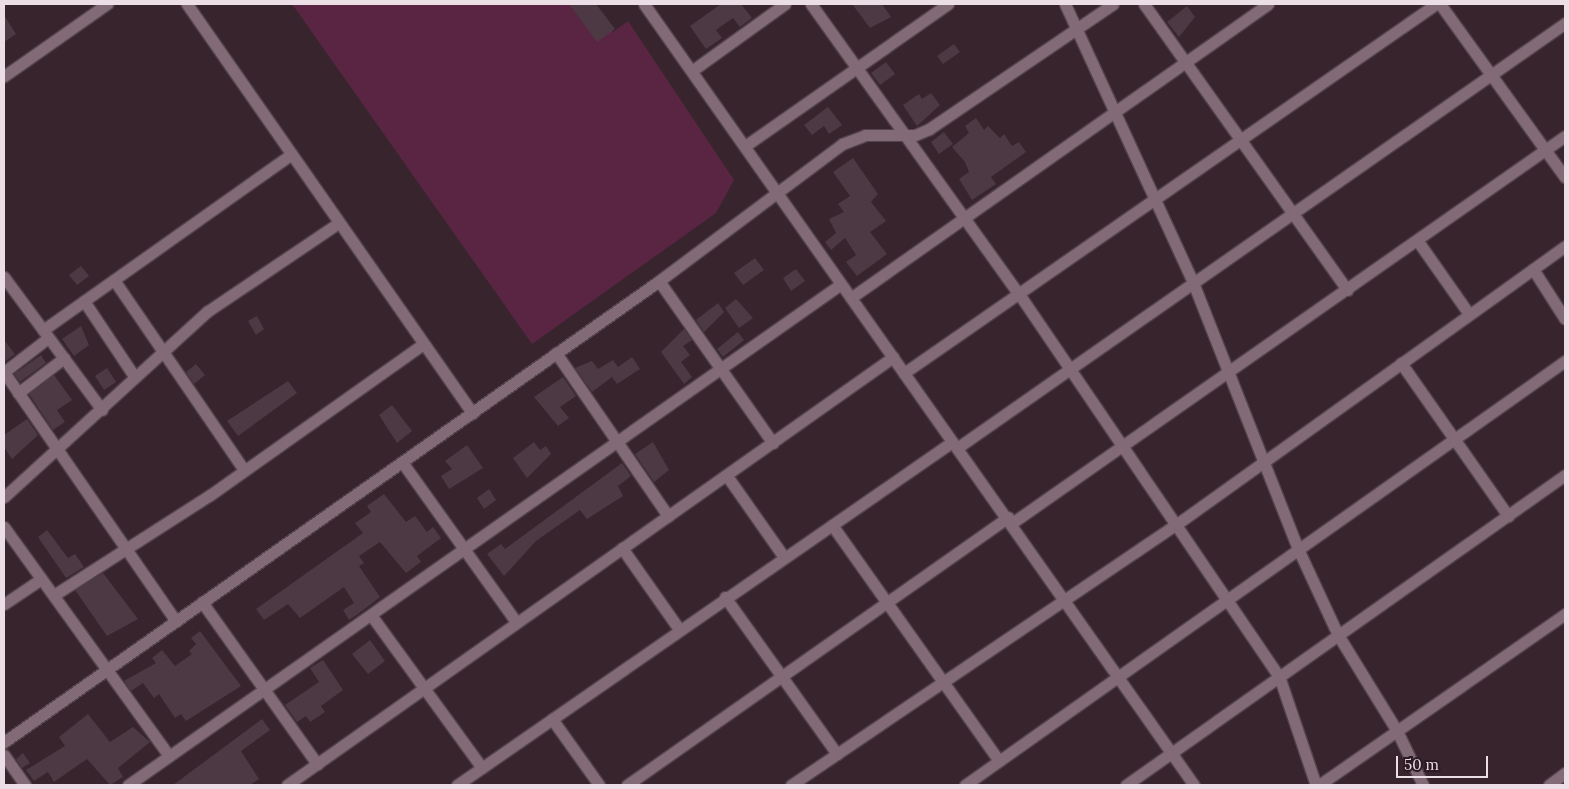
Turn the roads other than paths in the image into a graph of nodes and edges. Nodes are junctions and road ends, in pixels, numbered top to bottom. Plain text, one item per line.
1 (107, 4) edge
2 (187, 4) edge
3 (644, 4) edge
4 (785, 4) edge
5 (811, 4) edge
6 (948, 4) edge
7 (1065, 4) edge
8 (1113, 4) edge
9 (1144, 4) edge
10 (1268, 4) edge
11 (1436, 4) edge
12 (1440, 4) edge
13 (1565, 23) edge
14 (1078, 30) junction
15 (1186, 62) junction
16 (855, 67) junction
17 (693, 70) junction
18 (4, 76) edge
19 (1490, 76) junction
20 (1116, 111) junction
21 (903, 135) junction
22 (1565, 136) edge
23 (1242, 140) junction
24 (745, 146) junction
25 (1545, 150) junction
26 (290, 155) junction
27 (1565, 177) edge
28 (777, 191) junction
29 (1154, 197) junction
30 (1294, 213) junction
31 (964, 219) junction
32 (337, 224) junction
33 (1417, 240) junction
34 (1565, 246) edge
35 (1533, 269) junction
36 (4, 277) edge
37 (114, 280) junction
38 (659, 280) junction
39 (841, 284) junction
40 (1194, 285) junction
41 (1347, 290) junction
42 (1019, 294) junction
43 (852, 297) junction
44 (84, 301) junction
45 (1469, 314) junction
46 (1565, 319) edge
47 (46, 334) junction
48 (422, 345) junction
49 (161, 350) junction
50 (556, 353) junction
51 (893, 357) junction
52 (64, 358) junction
53 (1565, 361) edge
54 (1401, 363) junction
55 (721, 368) junction
56 (1070, 370) junction
57 (904, 373) junction
58 (1227, 375) junction
59 (134, 376) junction
60 (18, 393) junction
61 (102, 410) junction
62 (472, 413) junction
63 (1456, 440) junction
64 (617, 441) junction
65 (773, 443) junction
66 (955, 445) junction
67 (1123, 447) junction
68 (57, 450) junction
69 (402, 462) junction
70 (1262, 464) junction
71 (244, 470) junction
72 (1565, 475) edge
73 (726, 476) junction
74 (4, 497) edge
75 (668, 516) junction
76 (1508, 516) junction
77 (1010, 520) junction
78 (1177, 524) junction
79 (832, 525) junction
80 (4, 527) edge
81 (125, 548) junction
82 (622, 548) junction
83 (464, 549) junction
84 (1299, 551) junction
85 (784, 557) junction
86 (41, 579) junction
87 (54, 595) junction
88 (725, 597) junction
89 (1229, 599) junction
90 (1064, 600) junction
91 (202, 602) junction
92 (886, 602) junction
93 (4, 604) edge
94 (1565, 614) edge
95 (371, 615) junction
96 (176, 621) junction
97 (516, 622) junction
98 (679, 628) junction
99 (1338, 635) junction
100 (107, 670) junction
101 (782, 676) junction
102 (1120, 676) junction
103 (1279, 676) junction
104 (942, 681) junction
105 (424, 688) junction
106 (265, 689) junction
107 (552, 719) junction
108 (1397, 731) junction
109 (4, 742) edge
110 (1172, 752) junction
111 (837, 754) junction
112 (4, 755) edge
113 (169, 756) junction
114 (999, 761) junction
115 (317, 764) junction
116 (482, 768) junction
117 (1565, 774) edge
118 (25, 785) edge
119 (128, 785) edge
120 (288, 785) edge
121 (457, 785) edge
122 (599, 785) edge
123 (628, 785) edge
124 (791, 785) edge
125 (964, 785) edge
126 (1126, 785) edge
127 (1194, 785) edge
128 (1317, 785) edge
129 (1423, 785) edge
130 (1548, 785) edge

1 - 18 street
2 - 26 street
3 - 17 street
4 - 17 street
5 - 16 street
6 - 16 street
7 - 14 street
8 - 14 street
9 - 15 street
10 - 15 street
11 - 23 street
12 - 19 street
13 - 19 street
14 - 20 street
14 - 21 street
15 - 20 street
15 - 23 street
16 - 21 street
16 - 24 street
17 - 24 street
19 - 25 street
19 - 30 street
20 - 29 street
20 - 31 street
21 - 28 street
21 - 31 street
22 - 25 street
23 - 29 street
23 - 30 street
24 - 28 street
25 - 27 street
25 - 33 street
26 - 32 street
26 - 37 street
28 - 38 street
28 - 39 street
29 - 40 street
29 - 42 street
30 - 40 street
30 - 41 street
31 - 42 street
31 - 43 street
32 - 48 street
32 - 49 street
33 - 41 street
33 - 45 street
34 - 35 street
35 - 45 street
35 - 46 street
36 - 47 street
37 - 44 street
37 - 49 street
38 - 50 street
38 - 55 street
39 - 43 street
39 - 55 street
40 - 56 street
40 - 58 street
41 - 58 street
42 - 56 street
42 - 57 street
43 - 51 street
44 - 47 street
44 - 59 street
45 - 54 street
47 - 52 street
47 - 60 street
48 - 62 street
48 - 71 street
49 - 59 street
49 - 71 street
50 - 62 street
50 - 64 street
51 - 57 street
51 - 65 street
52 - 60 street
52 - 61 street
53 - 63 street
54 - 63 street
54 - 70 street
55 - 64 street
55 - 65 street
56 - 66 street
56 - 67 street
57 - 66 street
58 - 67 street
58 - 70 street
59 - 61 street
60 - 68 street
61 - 68 street
62 - 69 street
63 - 76 street
63 - 84 street
64 - 75 street
64 - 83 street
65 - 73 street
66 - 77 street
66 - 79 street
67 - 77 street
67 - 78 street
68 - 74 street
68 - 81 street
69 - 83 street
69 - 91 street
70 - 78 street
70 - 84 street
71 - 81 street
72 - 76 street
73 - 75 street
73 - 85 street
75 - 82 street
76 - 99 street
77 - 90 street
77 - 92 street
78 - 89 street
78 - 90 street
79 - 85 street
79 - 92 street
80 - 86 street
81 - 87 street
81 - 96 street
82 - 97 street
82 - 98 street
83 - 95 street
83 - 97 street
84 - 89 street
84 - 99 street
85 - 88 street
86 - 87 street
86 - 93 street
87 - 100 street
88 - 98 street
88 - 101 street
89 - 102 street
89 - 103 street
90 - 102 street
90 - 104 street
91 - 96 street
91 - 106 street
92 - 101 street
92 - 104 street
94 - 108 street
95 - 105 street
95 - 106 street
96 - 100 street
97 - 105 street
98 - 107 street
99 - 103 street
99 - 108 street
100 - 109 street
100 - 113 street
101 - 111 street
101 - 123 street
102 - 110 street
102 - 114 street
103 - 110 street
103 - 128 street
104 - 111 street
104 - 114 street
105 - 115 street
105 - 116 street
106 - 113 street
106 - 115 street
107 - 116 street
107 - 122 street
108 - 128 street
108 - 129 street
110 - 126 street
110 - 127 street
111 - 124 street
112 - 118 street
113 - 119 street
114 - 125 street
115 - 120 street
116 - 121 street
117 - 130 street

